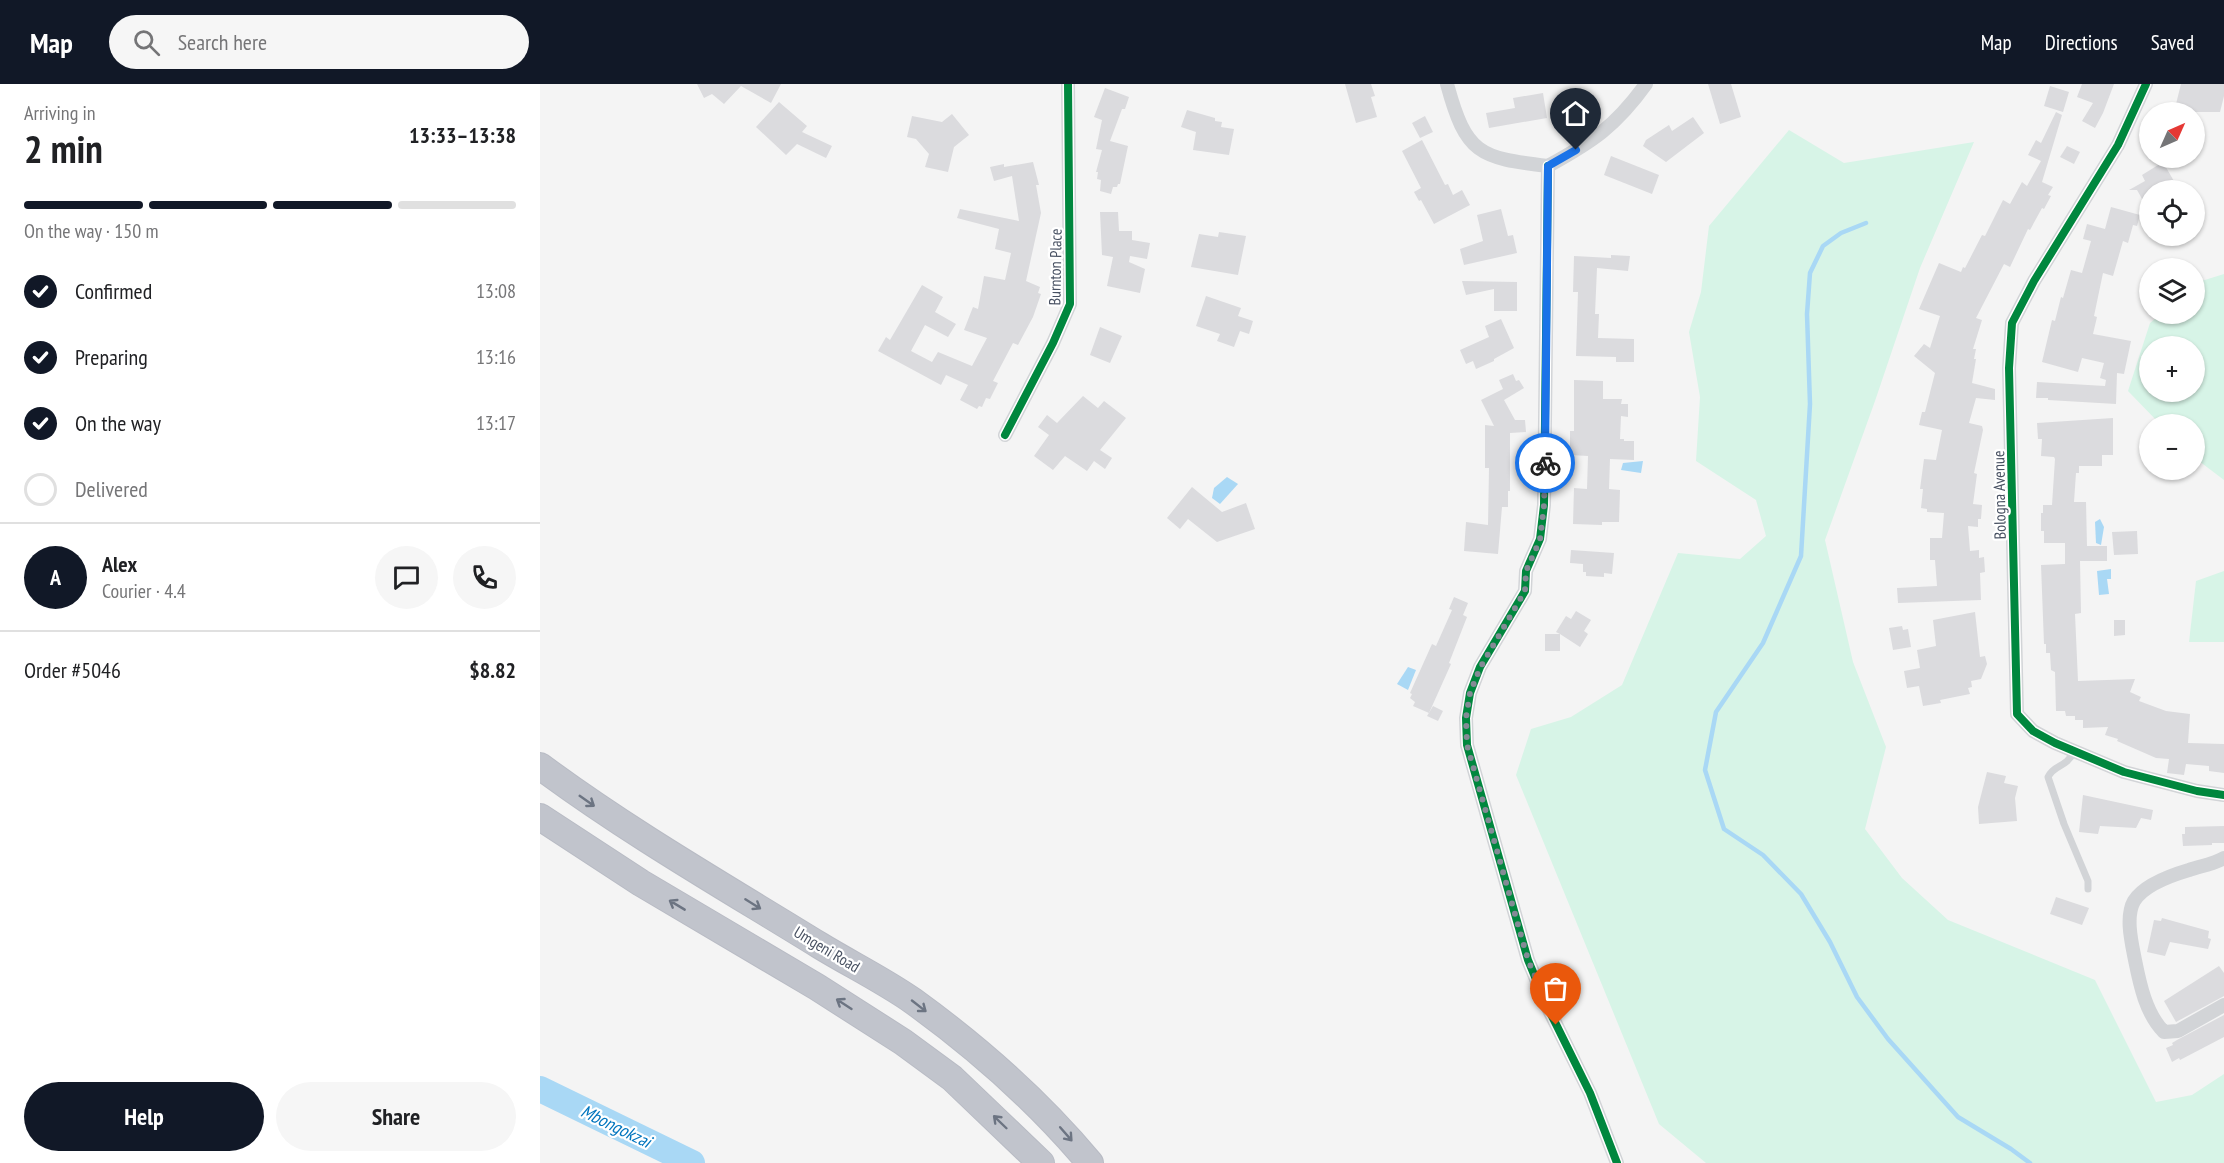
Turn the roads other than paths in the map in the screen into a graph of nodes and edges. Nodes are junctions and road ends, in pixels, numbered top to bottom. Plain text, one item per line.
1 (1068, 84) edge
2 (1448, 84) edge
3 (1646, 84) edge
4 (2146, 84) edge
5 (1548, 166) junction
6 (1005, 435) dead end
7 (2074, 752) junction
8 (540, 766) edge
9 (2224, 795) edge
10 (540, 817) edge
11 (2224, 858) edge
12 (2088, 889) dead end
13 (2224, 1005) edge
14 (1041, 1163) edge
15 (1090, 1163) edge
16 (1617, 1163) edge

1 - 6 street, Burnton Place
2 - 5 street
3 - 5 street
4 - 7 street, Bologna Avenue
5 - 16 street
7 - 9 street, Bologna Avenue
7 - 12 lane
8 -> 15 highway, Umgeni Road
14 -> 10 highway
11 - 13 street

